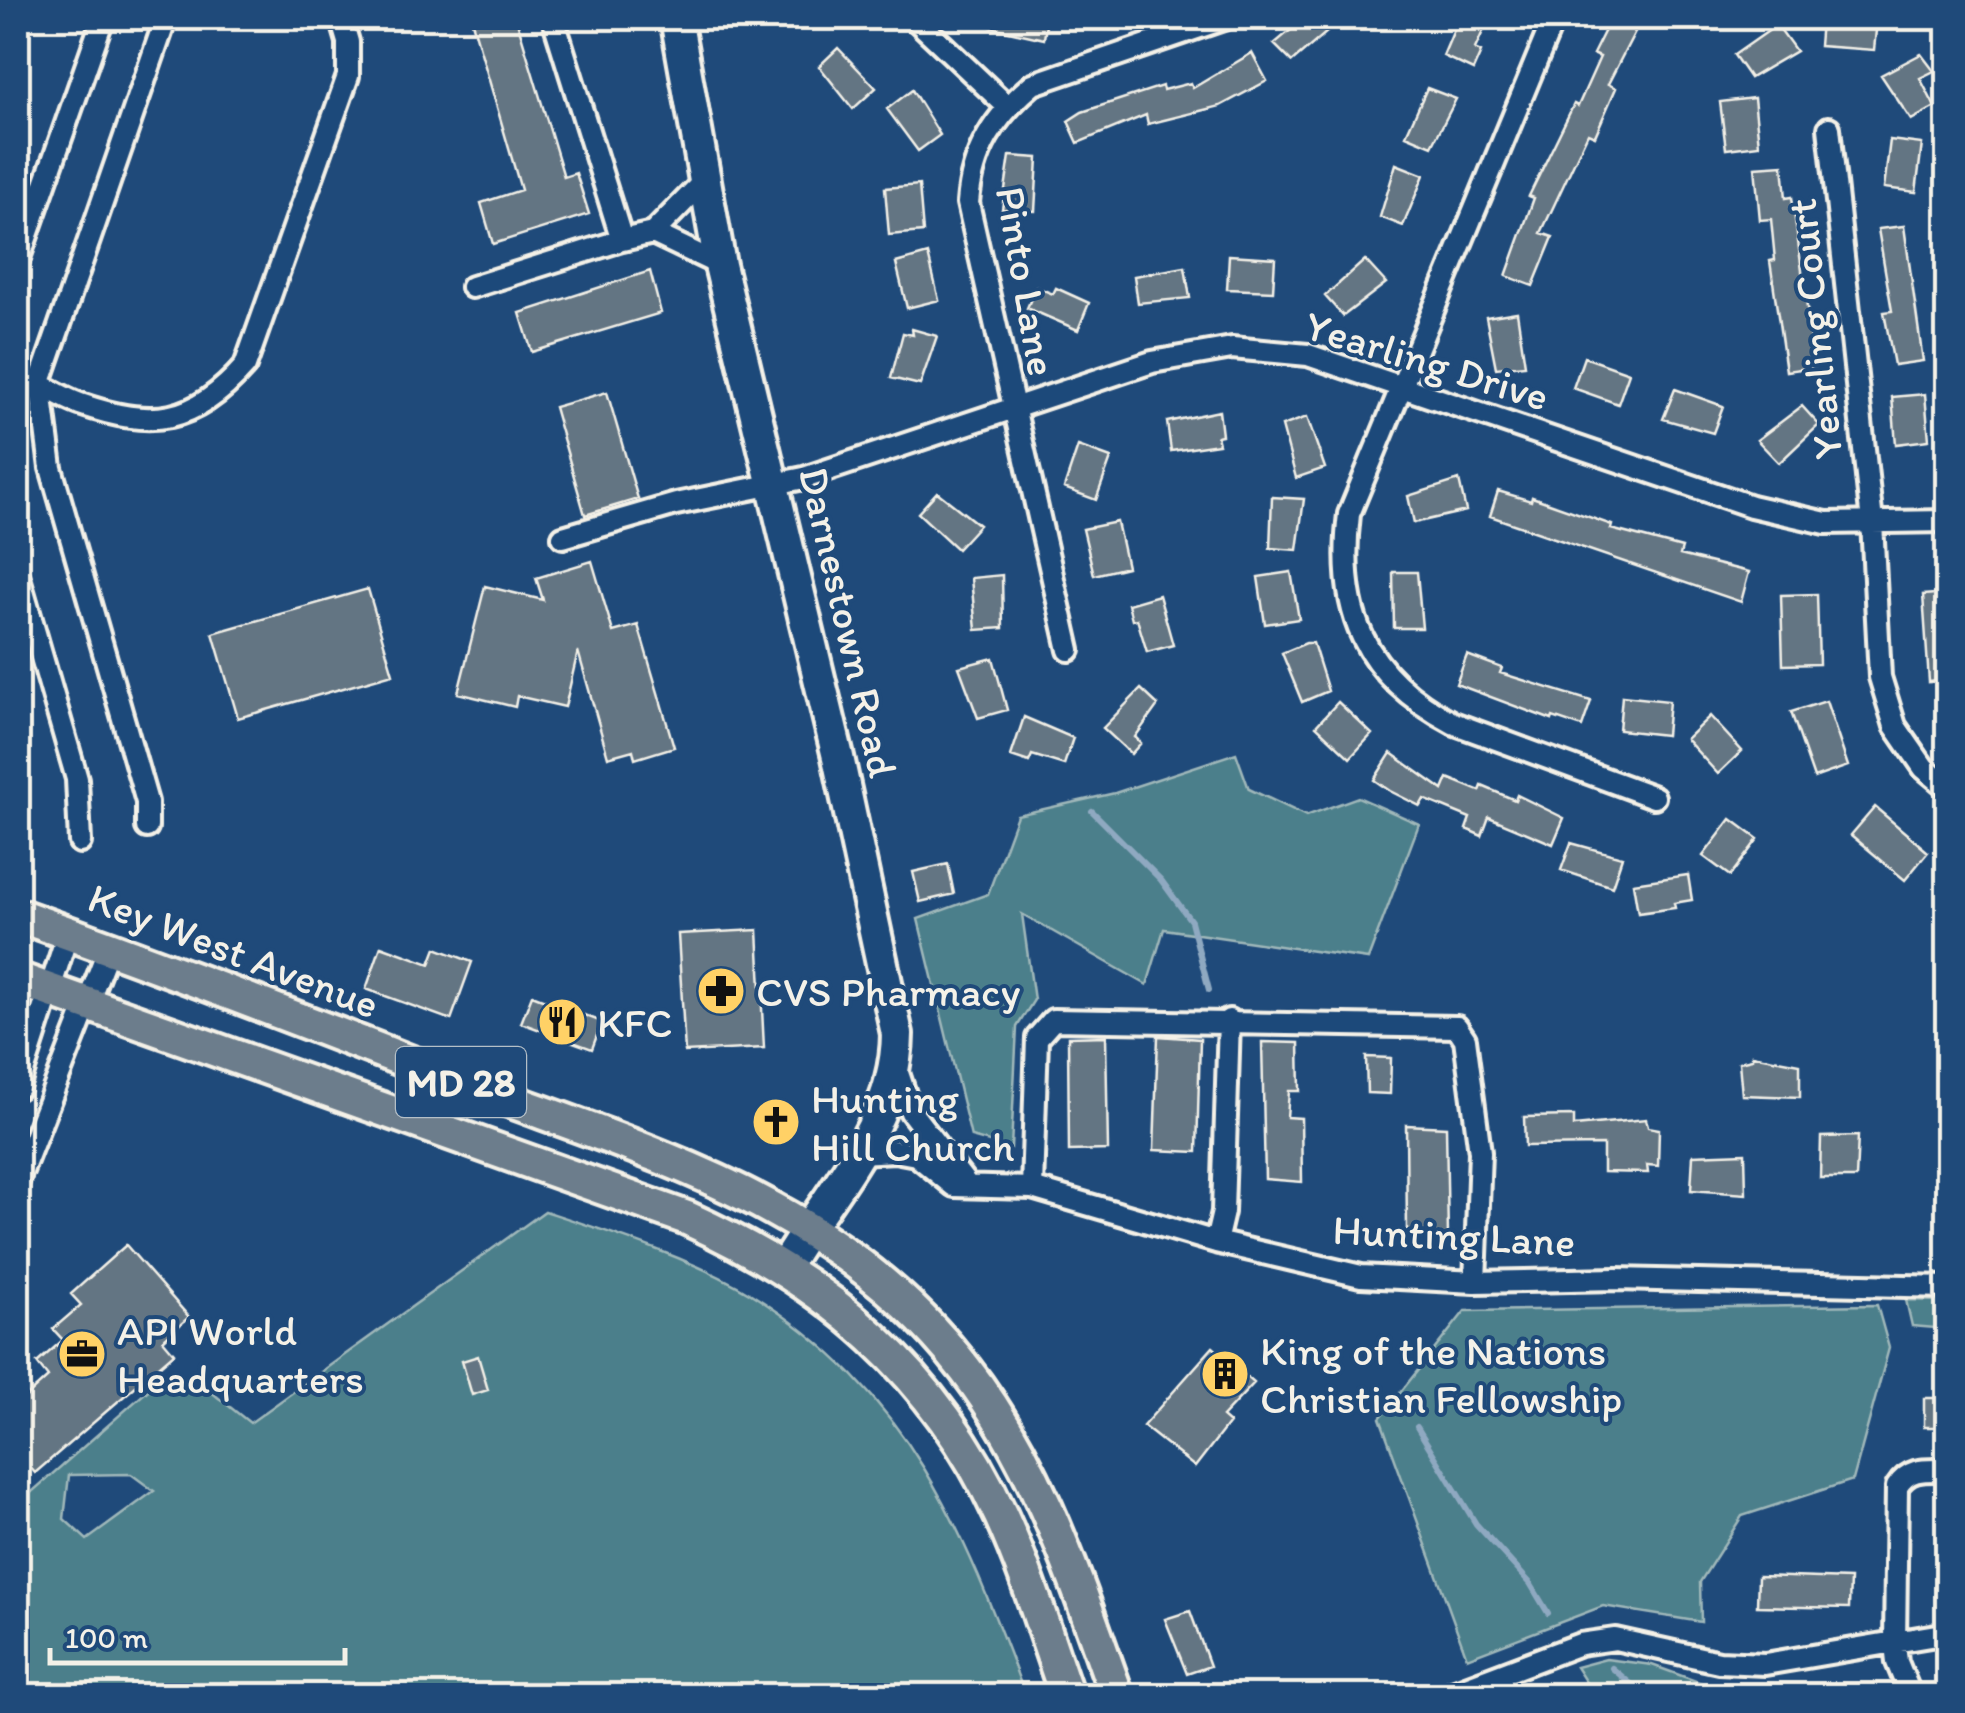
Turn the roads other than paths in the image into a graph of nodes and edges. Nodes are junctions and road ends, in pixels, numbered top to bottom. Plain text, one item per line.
1 (103, 18) edge
2 (166, 18) edge
3 (340, 18) edge
4 (553, 18) edge
5 (676, 18) edge
6 (914, 18) edge
7 (1226, 18) edge
8 (1554, 18) edge
9 (1007, 106) junction
10 (1830, 128) dead end
11 (704, 181) junction
12 (653, 232) junction
13 (622, 240) junction
14 (18, 260) edge
15 (720, 265) junction
16 (472, 287) dead end
17 (18, 374) edge
18 (40, 382) junction
19 (1402, 387) junction
20 (1012, 410) junction
21 (772, 483) junction
22 (1948, 521) edge
23 (1872, 522) junction
24 (563, 537) dead end
25 (18, 574) edge
26 (1069, 650) dead end
27 (1948, 788) edge
28 (1654, 797) dead end
29 (147, 827) dead end
30 (80, 842) dead end
31 (18, 916) edge
32 (68, 933) junction
33 (109, 948) junction
34 (18, 978) edge
35 (50, 990) junction
36 (88, 1004) junction
37 (1228, 1020) junction
38 (897, 1070) junction
39 (18, 1088) edge
40 (858, 1153) junction
41 (18, 1182) edge
42 (968, 1186) junction
43 (1032, 1188) junction
44 (808, 1225) junction
45 (1216, 1242) junction
46 (784, 1267) junction
47 (1474, 1282) junction
48 (1948, 1287) edge
49 (1948, 1470) edge
50 (1948, 1633) edge
51 (1894, 1642) junction
52 (1486, 1688) edge
53 (1068, 1696) edge
54 (1116, 1696) edge
55 (1442, 1696) edge
56 (1910, 1696) edge

1 - 14 street
2 - 18 street
3 - 18 street
4 - 13 street
5 - 11 main road, Darnestown Road
6 - 9 street
7 - 9 street, Pinto Lane
8 - 19 street
9 - 20 street, Pinto Lane
10 - 23 street, Yearling Court
11 - 12 street
11 - 15 main road, Darnestown Road
12 - 13 street
12 - 15 street
13 - 16 street
15 - 21 main road, Darnestown Road
17 - 18 street
18 - 29 street
19 - 20 street, Yearling Drive
19 - 23 street, Yearling Drive
19 - 28 street
20 - 21 street, Yearling Drive
20 - 26 street, Pinto Lane
21 - 24 street, Yearling Drive
21 - 38 main road, Darnestown Road
22 - 23 street, Yearling Drive
23 - 27 street, Yearling Court
25 - 30 street
31 - 32 main road, Key West Avenue / MD 28
32 - 33 main road, Key West Avenue / MD 28
32 - 35 street
33 - 36 street
33 - 44 main road, Key West Avenue / MD 28
34 - 35 main road, MD 28
35 - 36 main road, MD 28
35 - 39 street
36 - 41 street
36 - 46 main road, MD 28
37 - 43 street
37 - 45 street
37 - 47 street
38 - 40 main road, Darnestown Road
38 - 42 street
40 - 42 street, Hunting Lane
40 - 44 main road, Darnestown Road
42 - 43 street, Hunting Lane
43 - 45 street, Hunting Lane
44 - 46 main road, Darnestown Road
44 - 54 main road, MD 28
45 - 47 street, Hunting Lane
46 - 53 main road, MD 28
47 - 48 street, Hunting Lane
49 - 51 street
50 - 51 street
51 - 52 street
51 - 56 street
52 - 55 street

